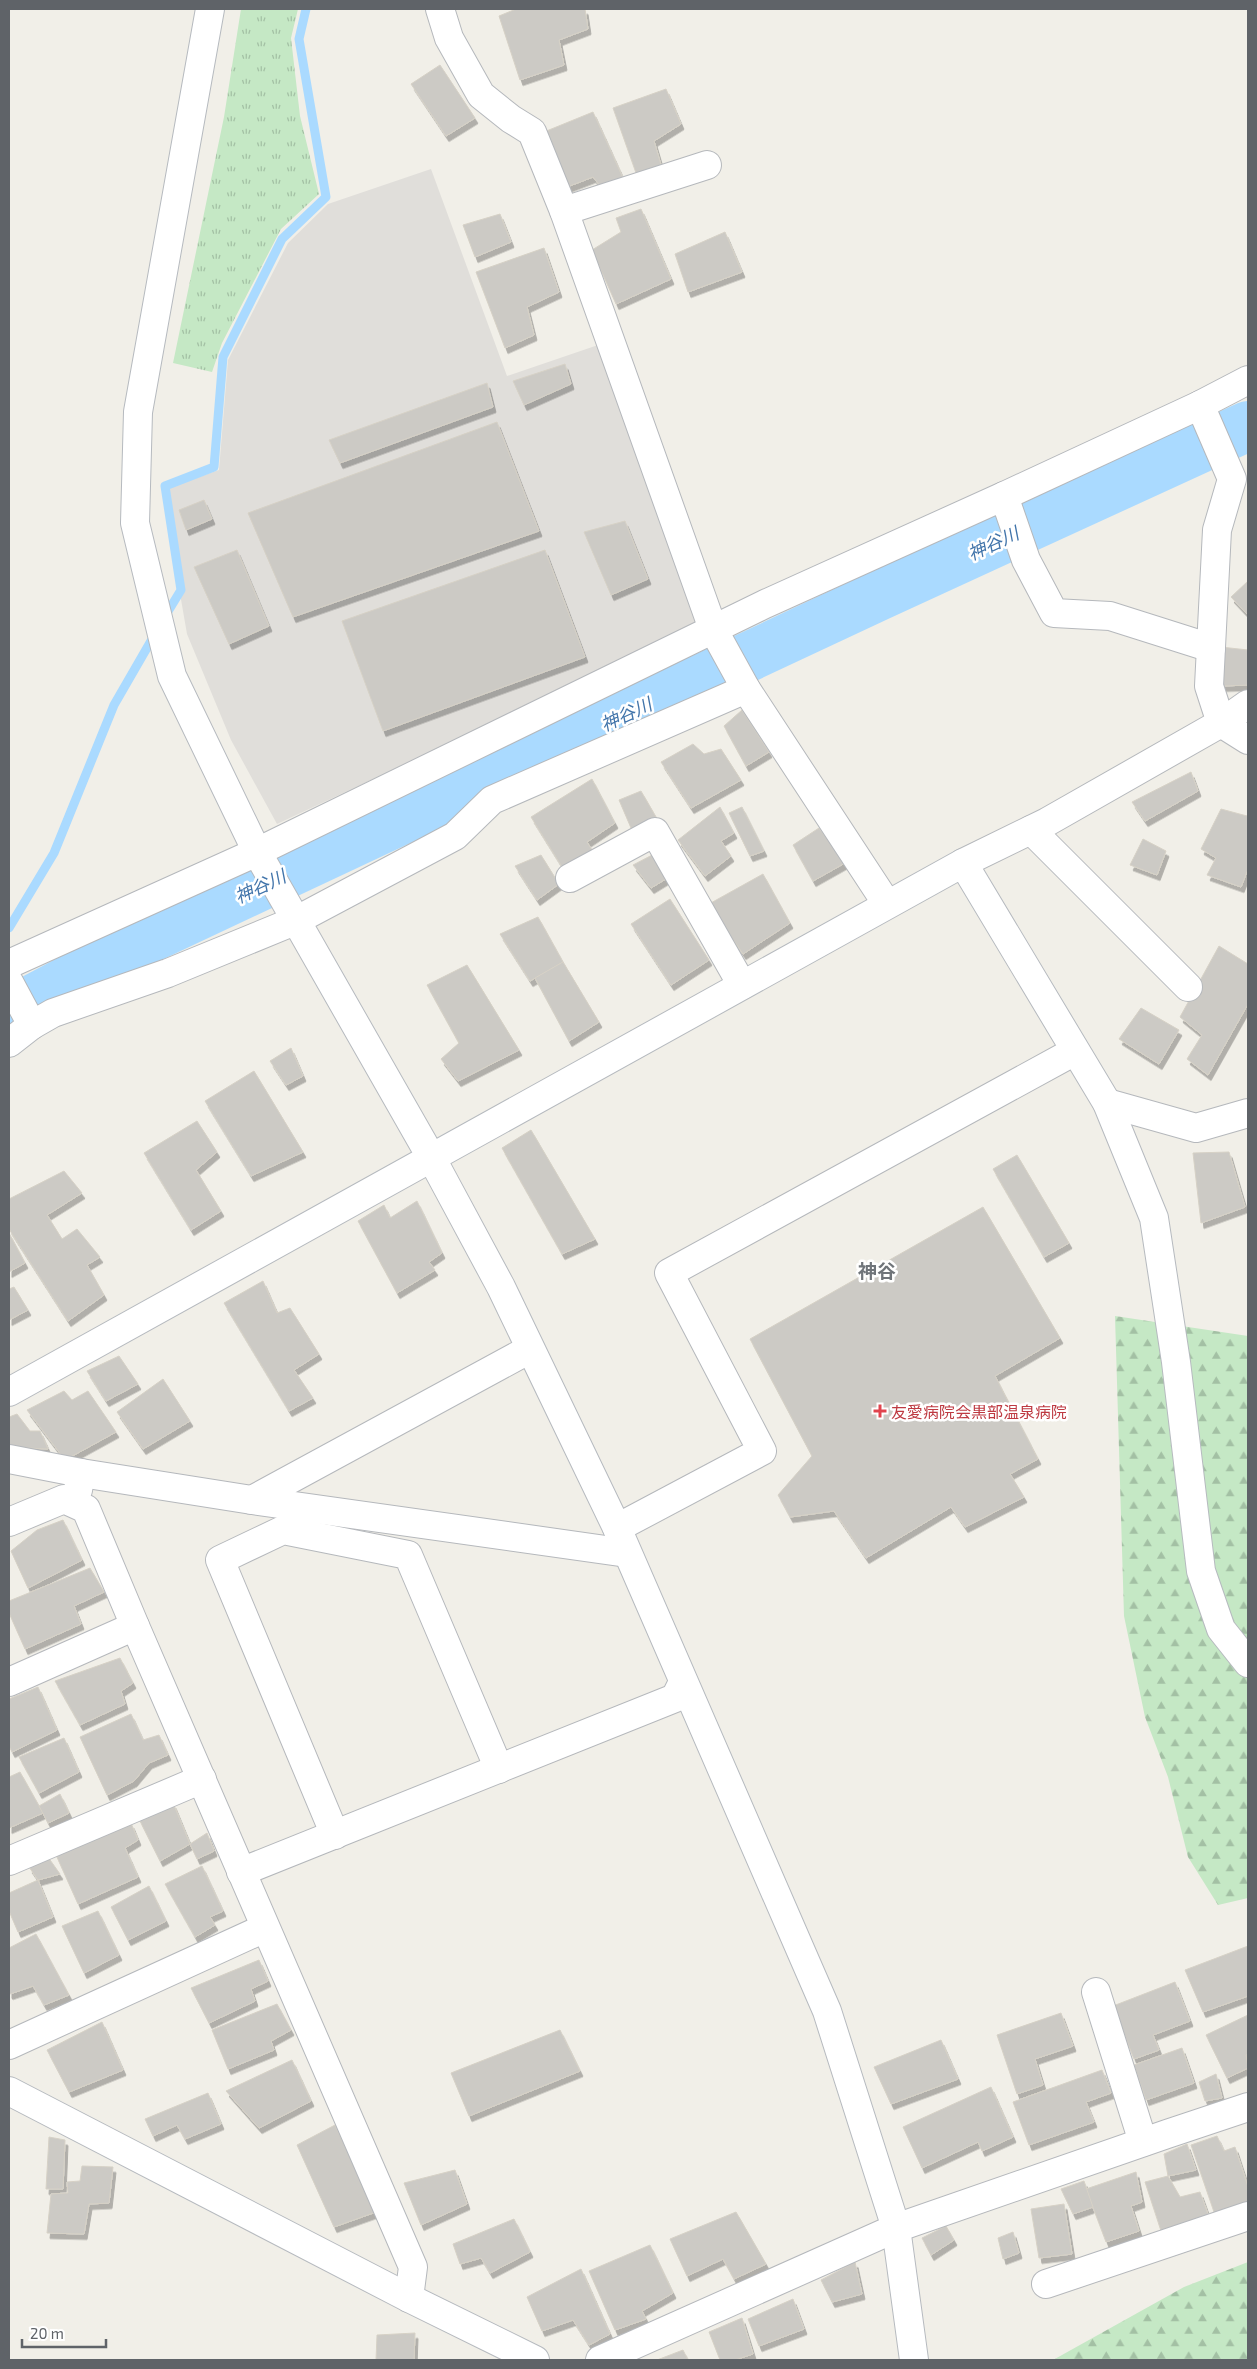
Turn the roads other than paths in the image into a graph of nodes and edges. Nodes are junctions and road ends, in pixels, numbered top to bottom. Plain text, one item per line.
1 (210, 9) edge
2 (440, 9) edge
3 (707, 165) dead end
4 (564, 211) junction
5 (1248, 380) edge
6 (1202, 408) junction
7 (1004, 496) junction
8 (713, 629) junction
9 (1212, 648) junction
10 (746, 690) junction
11 (1248, 704) edge
12 (1221, 722) junction
13 (1248, 740) edge
14 (1031, 830) junction
15 (258, 852) junction
16 (963, 863) junction
17 (570, 878) dead end
18 (888, 904) junction
19 (294, 915) junction
20 (9, 964) edge
21 (9, 982) edge
22 (742, 985) junction
23 (1188, 987) dead end
24 (32, 1025) junction
25 (9, 1043) edge
26 (1075, 1051) junction
27 (1107, 1103) junction
28 (1248, 1113) edge
29 (431, 1157) junction
30 (530, 1349) junction
31 (9, 1392) edge
32 (9, 1460) edge
33 (81, 1473) junction
34 (252, 1500) junction
35 (75, 1504) junction
36 (9, 1522) edge
37 (617, 1528) junction
38 (628, 1553) junction
39 (135, 1626) junction
40 (1248, 1663) edge
41 (9, 1682) edge
42 (683, 1682) junction
43 (498, 1769) junction
44 (202, 1779) junction
45 (335, 1834) junction
46 (9, 1861) edge
47 (241, 1872) junction
48 (265, 1928) junction
49 (1096, 1992) dead end
50 (9, 2045) edge
51 (9, 2091) edge
52 (1248, 2108) edge
53 (1143, 2142) junction
54 (1248, 2216) edge
55 (896, 2228) junction
56 (1046, 2284) dead end
57 (409, 2298) junction
58 (535, 2360) edge
59 (600, 2360) edge
60 (914, 2360) edge

1 - 15 street
2 - 4 street
3 - 4 street
4 - 8 street
5 - 6 street
6 - 7 street
6 - 9 street
7 - 8 street
7 - 9 street
8 - 10 street
8 - 15 street
9 - 12 street
10 - 18 street
10 - 19 street
11 - 12 street
12 - 13 street
12 - 14 street
14 - 16 street
14 - 23 street
15 - 19 street
15 - 20 street
16 - 18 street
16 - 26 street
17 - 22 street
18 - 22 street
19 - 24 street
19 - 29 street
21 - 24 street
22 - 29 street
24 - 25 street
26 - 27 street
26 - 37 street
27 - 28 street
27 - 40 street
29 - 30 street
29 - 31 street
30 - 34 street
30 - 37 street
32 - 33 street
33 - 34 street
33 - 35 street
34 - 38 street
35 - 36 street
35 - 39 street
37 - 38 street
38 - 42 street
39 - 41 street
39 - 44 street
42 - 43 street
42 - 55 street
43 - 45 street
43 - 45 street
44 - 46 street
44 - 47 street
45 - 47 street
47 - 48 street
48 - 50 street
48 - 57 street
49 - 53 street
51 - 57 street
52 - 53 street
53 - 55 street
54 - 56 street
55 - 59 street
55 - 60 street
57 - 58 street

